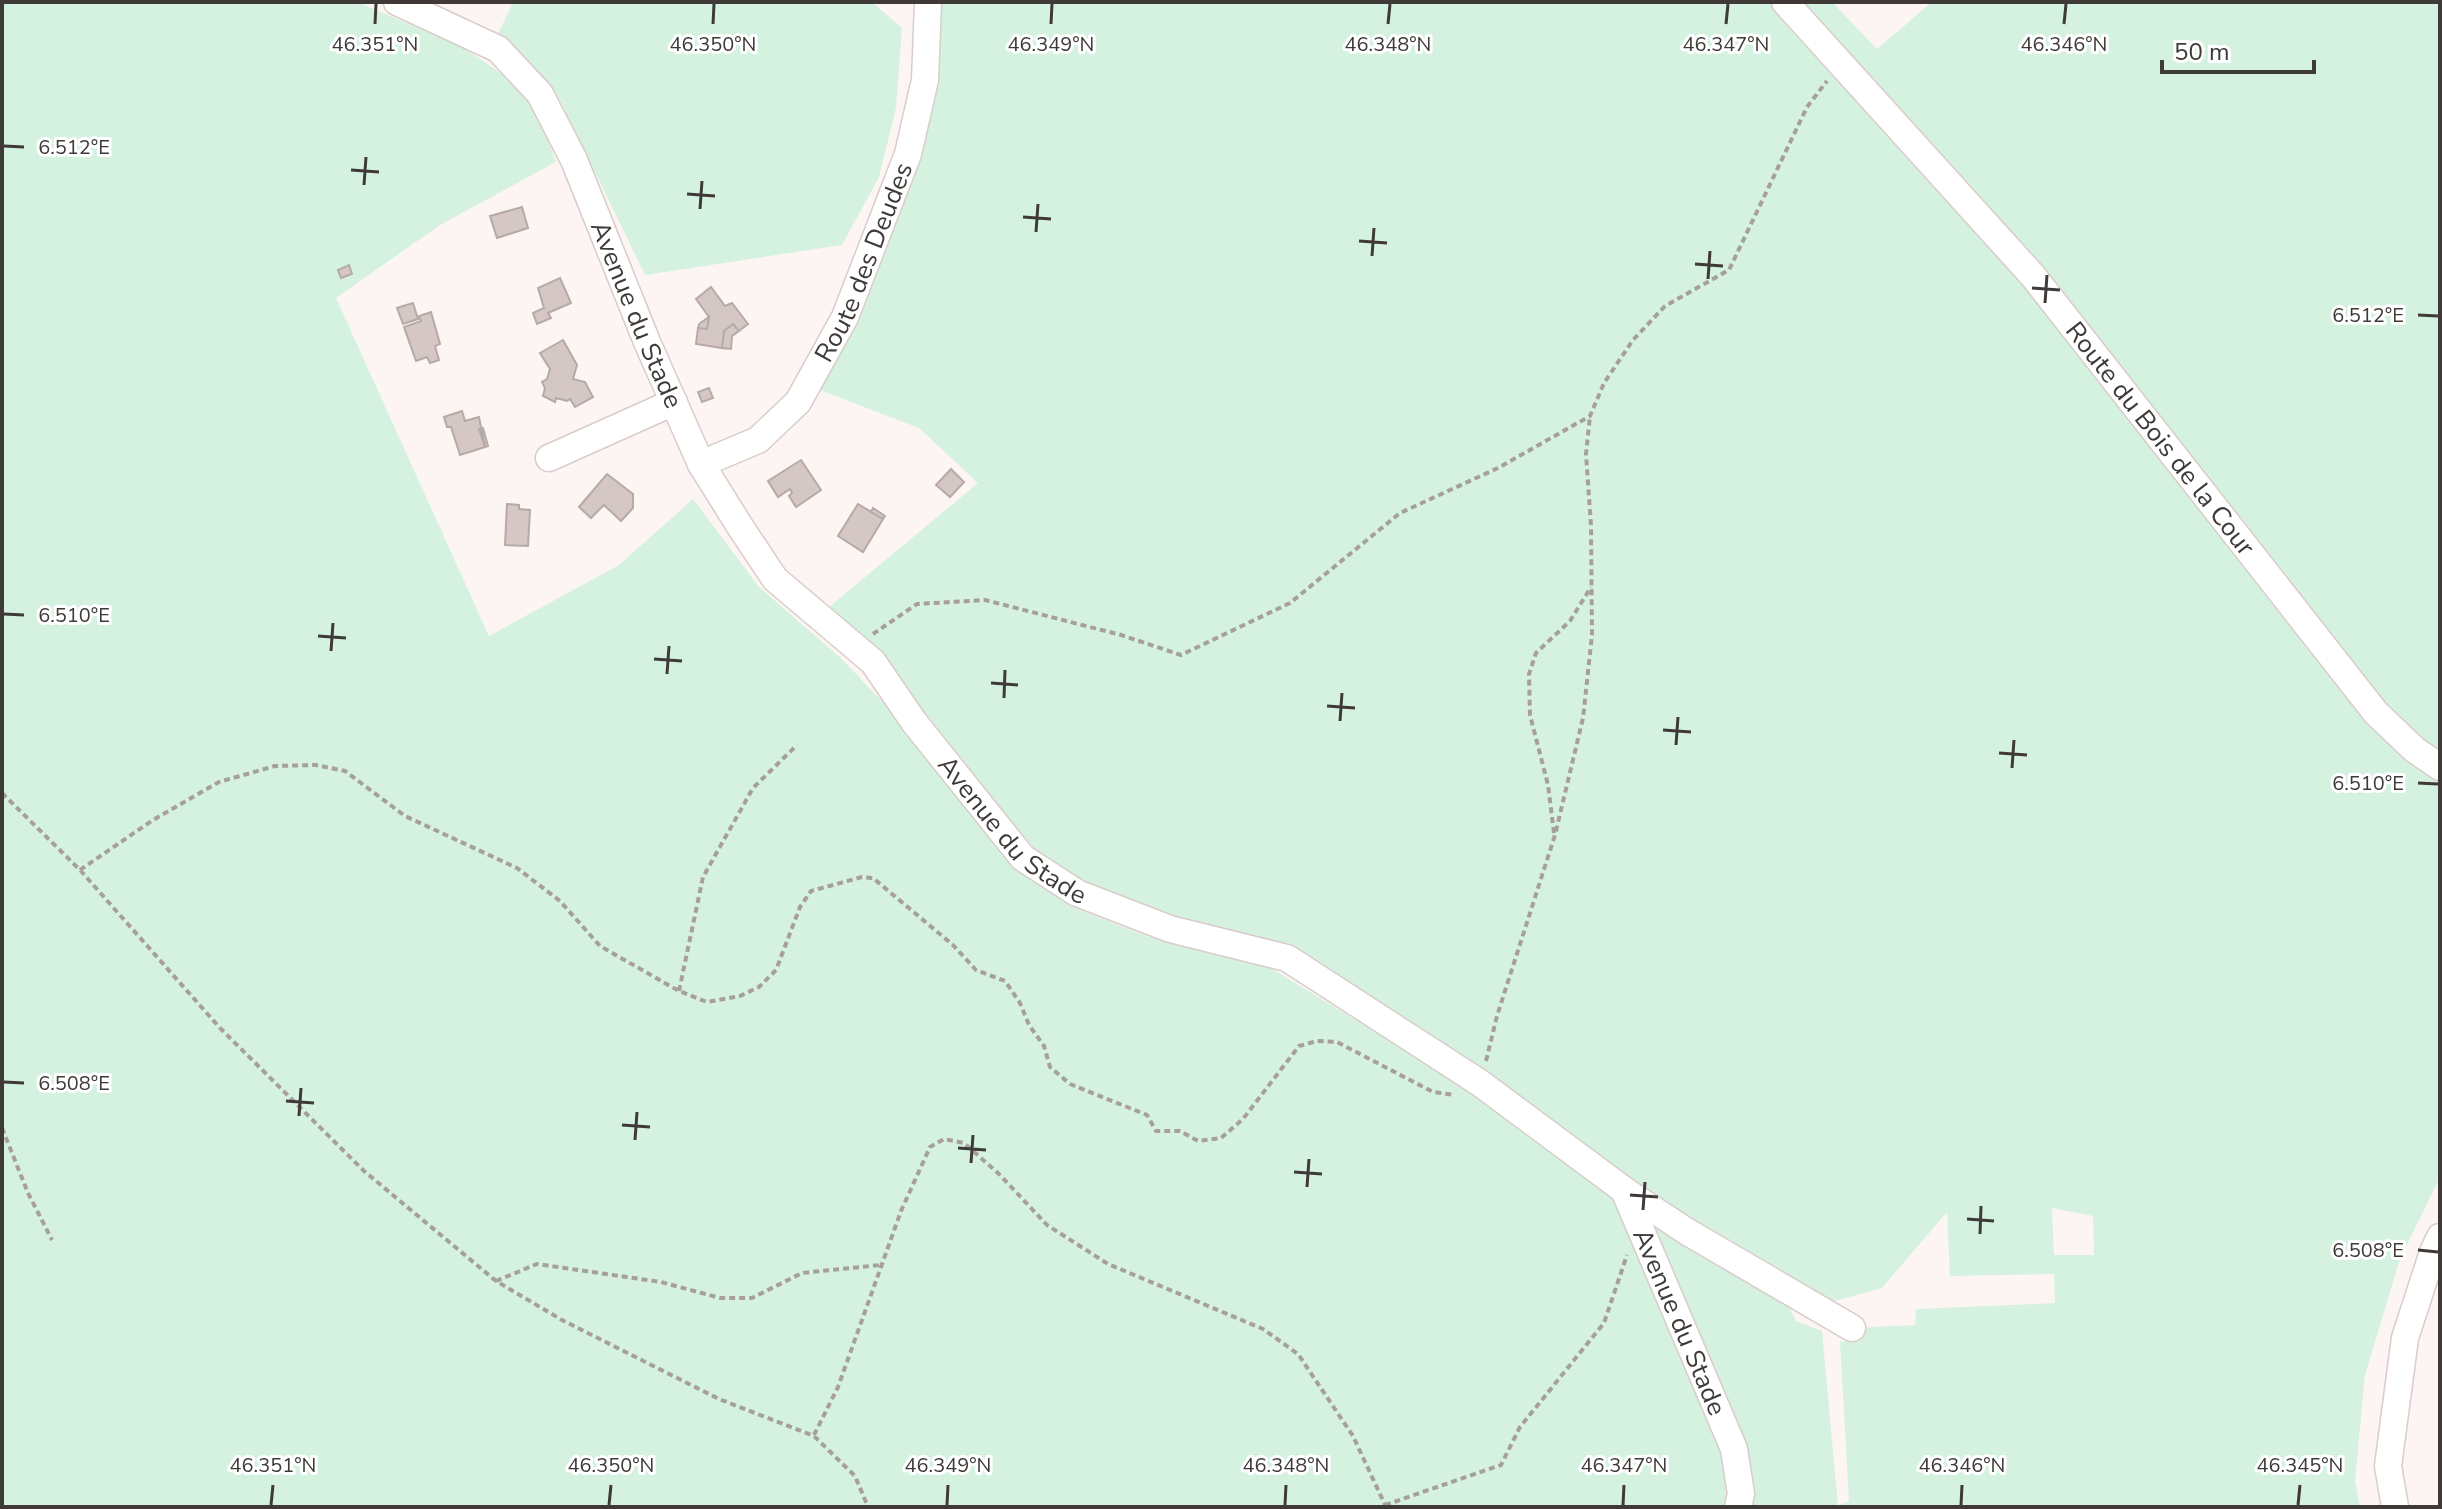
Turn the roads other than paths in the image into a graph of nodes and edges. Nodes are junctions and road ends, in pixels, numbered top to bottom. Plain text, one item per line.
1 (397, 2) edge
2 (928, 2) edge
3 (1785, 2) edge
4 (674, 402) junction
5 (549, 458) dead end
6 (701, 464) junction
7 (2440, 767) edge
8 (1624, 1190) junction
9 (2440, 1237) edge
10 (1852, 1328) dead end
11 (1738, 1507) edge
12 (2395, 1507) edge

1 - 4 street, Avenue du Stade
2 - 6 street, Route des Deudes
3 - 7 street, Route du Bois de la Cour
4 - 5 street
4 - 6 street, Avenue du Stade
6 - 8 street, Avenue du Stade
8 - 10 street
8 - 11 street, Avenue du Stade
9 - 12 street

